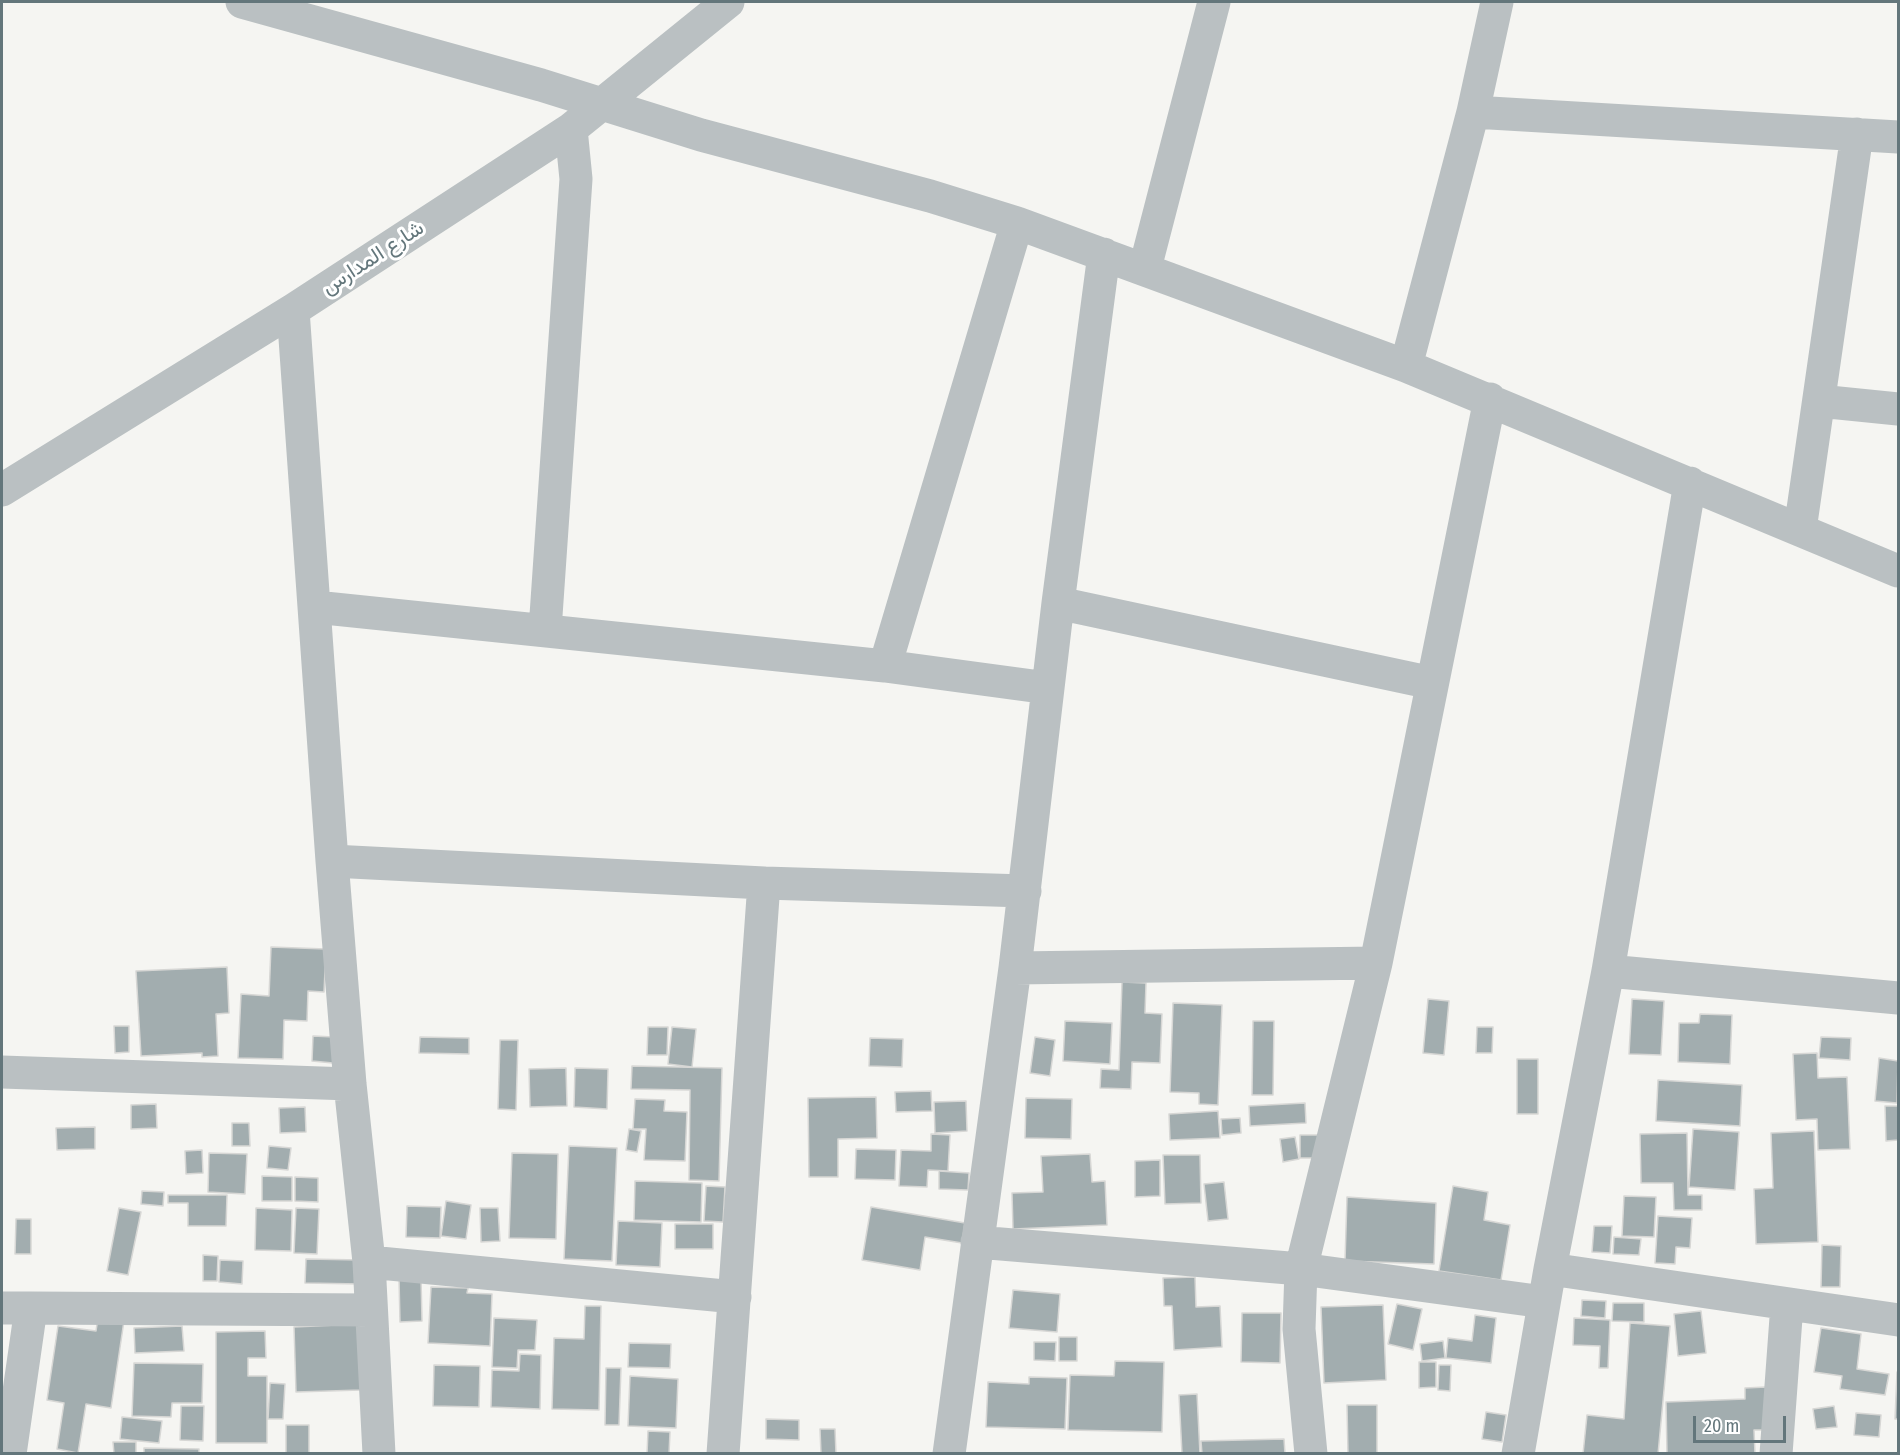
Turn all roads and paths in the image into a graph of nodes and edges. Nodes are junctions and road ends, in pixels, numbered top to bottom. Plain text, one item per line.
1 (242, 2) edge
2 (728, 2) edge
3 (1214, 2) edge
4 (1497, 2) edge
5 (604, 104) junction
6 (1473, 112) junction
7 (571, 129) junction
8 (1857, 135) junction
9 (1899, 137) edge
10 (1017, 223) junction
11 (1104, 254) junction
12 (1146, 268) junction
13 (293, 310) junction
14 (1406, 366) junction
15 (1490, 399) junction
16 (1819, 401) junction
17 (1899, 409) edge
18 (1690, 483) junction
19 (2, 490) edge
20 (1800, 530) junction
21 (1899, 571) edge
22 (1058, 603) junction
23 (315, 607) junction
24 (545, 630) junction
25 (885, 666) junction
26 (1432, 683) junction
27 (1048, 688) junction
28 (332, 861) junction
29 (764, 883) junction
30 (1025, 891) junction
31 (1376, 963) junction
32 (1015, 968) junction
33 (1608, 971) junction
34 (1899, 998) edge
35 (2, 1072) edge
36 (350, 1084) junction
37 (977, 1242) junction
38 (369, 1262) junction
39 (1301, 1269) junction
40 (1550, 1269) junction
41 (735, 1297) junction
42 (1544, 1302) junction
43 (1787, 1304) junction
44 (16, 1308) edge
45 (370, 1310) junction
46 (1899, 1320) edge
47 (10, 1454) edge
48 (379, 1454) edge
49 (723, 1454) edge
50 (949, 1454) edge
51 (1311, 1454) edge
52 (1518, 1454) edge
53 (1776, 1454) edge

1 - 5 street
2 - 5 street, شارع المدارس
3 - 12 street
4 - 6 street
5 - 7 street, شارع المدارس
5 - 10 street
6 - 8 street
6 - 14 street
7 - 13 street, شارع المدارس
7 - 24 street
8 - 9 street
8 - 16 street
10 - 11 street
10 - 25 street
11 - 12 street
11 - 22 street
12 - 14 street
13 - 19 street, شارع المدارس
13 - 23 street
14 - 15 street
15 - 18 street
15 - 26 street
16 - 17 street
16 - 20 street
18 - 20 street
18 - 33 street
20 - 21 street
22 - 26 street
22 - 27 street
23 - 24 street
23 - 28 street
24 - 25 street
25 - 27 street
26 - 31 street
27 - 30 street
28 - 29 street
28 - 36 street
29 - 30 street
29 - 41 street
30 - 32 street
31 - 32 street
31 - 39 street
32 - 37 street
33 - 34 street
33 - 40 street
35 - 36 street
36 - 38 street
37 - 39 street
37 - 50 street
38 - 41 street
38 - 45 street
39 - 42 street
39 - 51 street
40 - 42 street
40 - 43 street
41 - 49 street
42 - 52 street
43 - 46 street
43 - 53 street
44 - 45 street
44 - 47 street
45 - 48 street

